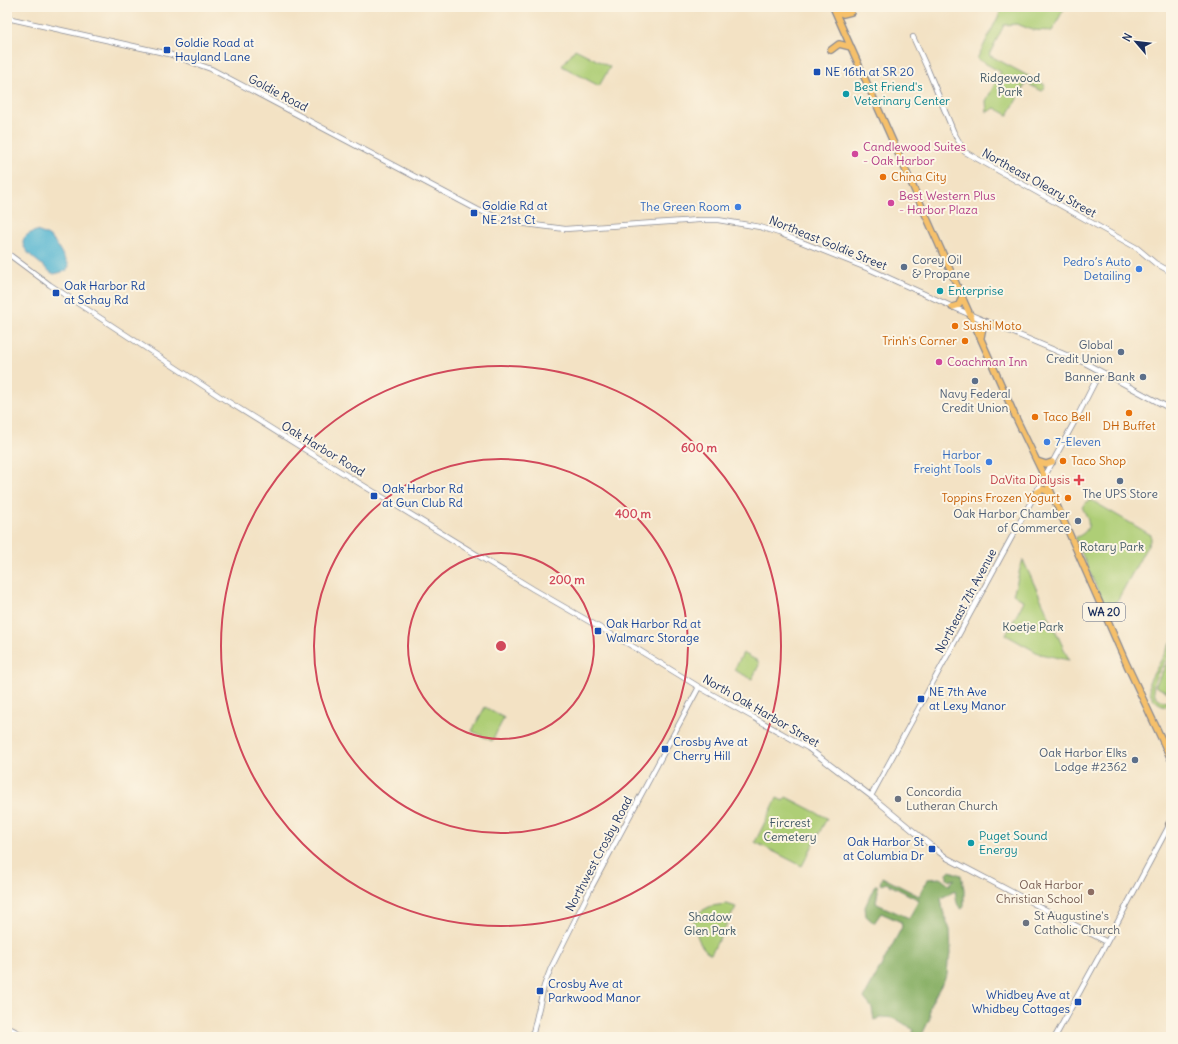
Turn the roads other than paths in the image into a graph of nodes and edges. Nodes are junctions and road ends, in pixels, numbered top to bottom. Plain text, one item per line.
1 (834, 9) edge
2 (851, 12) dead end
3 (7, 18) edge
4 (913, 37) dead end
5 (851, 47) junction
6 (831, 50) dead end
7 (526, 224) joint
8 (7, 253) edge
9 (1171, 272) edge
10 (962, 296) junction
11 (952, 307) junction
12 (971, 315) junction
13 (994, 324) junction
14 (981, 338) junction
15 (1100, 372) junction
16 (1171, 410) edge
17 (1036, 461) junction
18 (1052, 462) junction
19 (1044, 476) junction
20 (1036, 493) junction
21 (1053, 496) junction
22 (637, 649) joint
23 (700, 687) junction
24 (1171, 759) edge
25 (871, 796) junction
26 (1170, 822) edge
27 (1108, 942) junction
28 (7, 1027) edge
29 (26, 1037) edge
30 (532, 1037) edge
31 (1055, 1037) edge

1 - 2 main road
1 - 5 main road, WA 20
3 - 7 street, Goldie Road
4 - 9 street, Northeast Oleary Street
5 - 6 main road
5 - 10 main road, WA 20
7 - 11 street, Northeast Goldie Street
8 - 22 street, Oak Harbor Road
10 - 11 main road
10 - 12 main road, WA 20
11 - 12 street, Northeast Goldie Street
12 - 13 street, Northeast Goldie Street
12 - 14 main road, WA 20
13 - 14 main road
13 - 15 street, Northeast Goldie Street
14 - 17 main road, WA 20
15 - 16 street, Northeast Goldie Street
15 - 18 street, Northeast 7th Avenue
17 - 18 main road
17 - 19 main road, WA 20
18 - 19 street, Northeast 7th Avenue
19 - 20 street, Northeast 7th Avenue
19 - 21 main road, WA 20
20 - 21 main road
20 - 25 street, Northeast 7th Avenue
21 - 24 main road, WA 20
22 - 23 street, North Oak Harbor Street
23 - 25 street, North Oak Harbor Street
23 - 30 street, Northwest Crosby Road
25 - 27 street, North Oak Harbor Street
26 - 27 street
27 - 31 street
28 - 29 street

